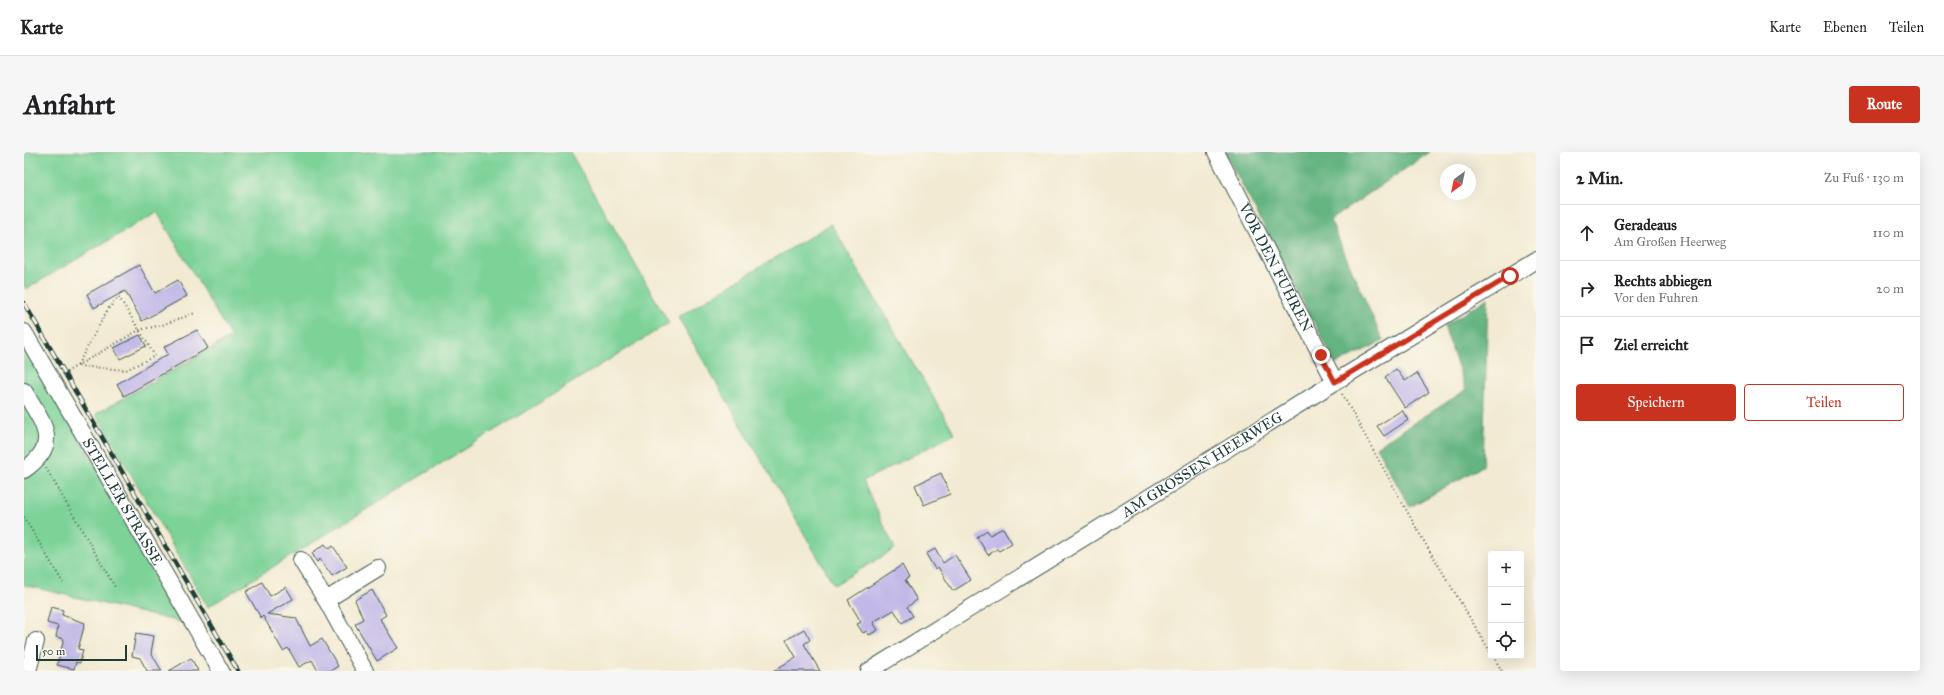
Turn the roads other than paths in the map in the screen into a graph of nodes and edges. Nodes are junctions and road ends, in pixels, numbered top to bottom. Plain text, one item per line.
1 (1216, 152) edge
2 (1536, 260) edge
3 (24, 332) edge
4 (1335, 382) junction
5 (24, 391) edge
6 (24, 470) edge
7 (301, 560) dead end
8 (378, 568) dead end
9 (326, 600) junction
10 (36, 641) dead end
11 (28, 671) edge
12 (221, 671) edge
13 (365, 671) edge
14 (870, 671) edge

1 - 4 street, VOR DEN FUHREN
2 - 4 street, AM GROSSEN HEERWEG
3 - 12 street, STELLER STRASSE
4 - 14 street, AM GROSSEN HEERWEG
5 - 6 street
7 - 9 street
8 - 9 street
9 - 13 street
10 - 11 street

